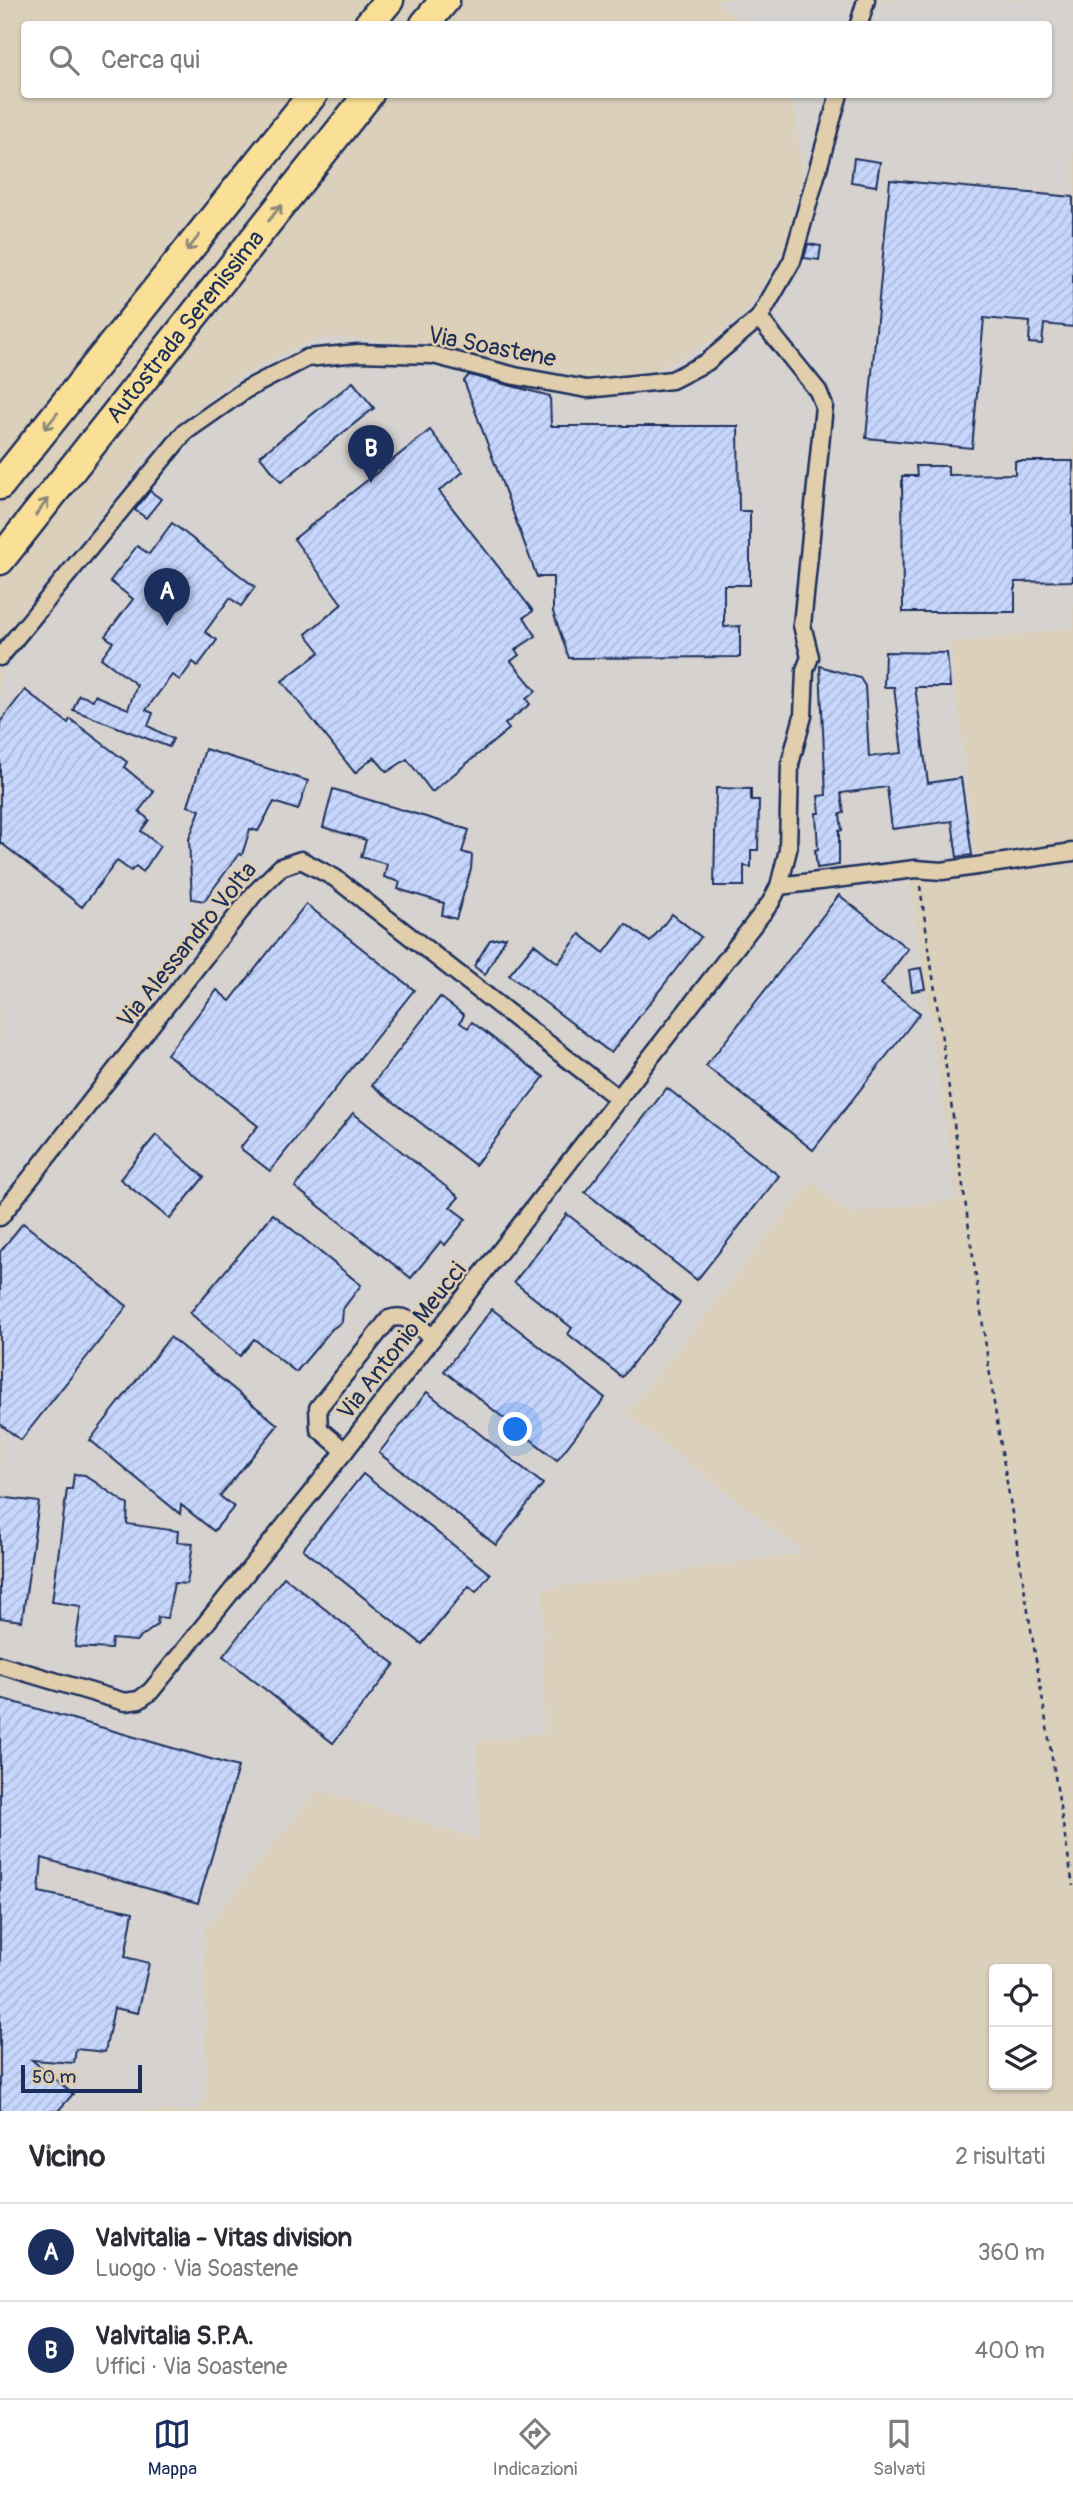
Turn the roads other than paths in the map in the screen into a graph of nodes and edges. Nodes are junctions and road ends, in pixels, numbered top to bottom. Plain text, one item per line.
1 (389, 0) edge
2 (445, 0) edge
3 (866, 0) edge
4 (372, 21) edge
5 (428, 21) edge
6 (860, 21) edge
7 (310, 98) edge
8 (366, 98) edge
9 (838, 98) edge
10 (759, 318) junction
11 (0, 485) edge
12 (0, 560) edge
13 (0, 657) edge
14 (1073, 852) edge
15 (779, 886) junction
16 (619, 1099) junction
17 (0, 1217) edge
18 (433, 1338) junction
19 (345, 1451) junction
20 (0, 1665) edge

1 - 4 highway
2 - 5 highway
3 - 6 street
7 -> 11 highway, Autostrada Serenissima
12 -> 8 highway, Autostrada Serenissima
9 - 10 street, Via Soastene
10 - 13 street, Via Soastene
10 - 15 street, Via Antonio Meucci
14 - 15 street
15 - 16 street, Via Antonio Meucci
16 - 17 street, Via Alessandro Volta
16 - 18 street, Via Antonio Meucci
18 - 19 street, Via Antonio Meucci
18 - 19 street
19 - 20 street, Via Antonio Meucci

